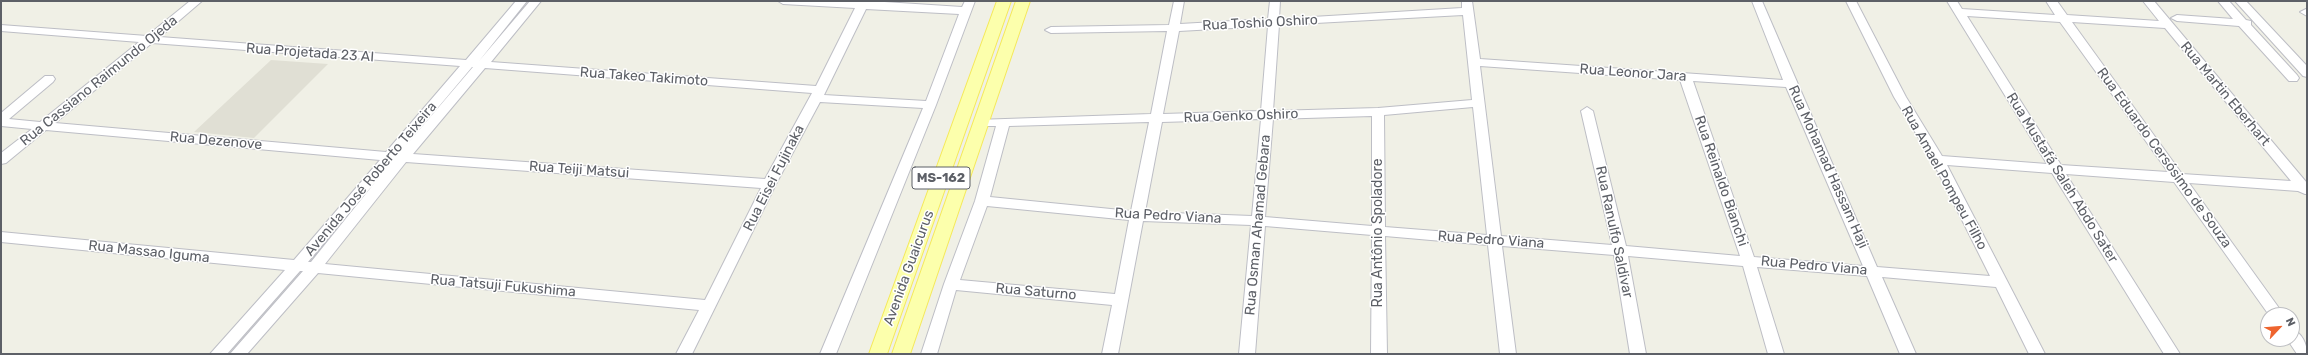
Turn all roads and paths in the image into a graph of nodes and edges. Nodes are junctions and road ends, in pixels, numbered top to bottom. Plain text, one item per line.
1 (197, 1) edge
2 (522, 1) edge
3 (536, 1) edge
4 (783, 1) edge
5 (1004, 1) edge
6 (1023, 1) edge
7 (1179, 1) edge
8 (1274, 1) edge
9 (1757, 1) edge
10 (1851, 1) edge
11 (2051, 1) edge
12 (2148, 1) edge
13 (2223, 1) edge
14 (2240, 1) edge
15 (863, 3) edge
16 (968, 6) edge
17 (1468, 6) edge
18 (1956, 7) edge
19 (2064, 18) junction
20 (2173, 22) junction
21 (2242, 22) junction
22 (1273, 23) junction
23 (2259, 23) junction
24 (1, 28) edge
25 (1174, 28) junction
26 (1051, 30) dead end
27 (150, 40) junction
28 (1475, 62) junction
29 (469, 65) junction
30 (483, 65) junction
31 (2307, 72) edge
32 (1685, 76) junction
33 (2293, 78) dead end
34 (49, 79) dead end
35 (1791, 84) junction
36 (818, 94) junction
37 (930, 105) junction
38 (1480, 108) junction
39 (1587, 111) dead end
40 (1378, 112) junction
41 (1267, 116) junction
42 (1154, 119) junction
43 (1, 121) edge
44 (980, 123) junction
45 (1003, 124) junction
46 (42, 126) junction
47 (390, 156) junction
48 (404, 158) junction
49 (1, 160) edge
50 (1938, 160) junction
51 (2056, 168) junction
52 (2179, 177) junction
53 (769, 184) junction
54 (2305, 189) edge
55 (982, 201) junction
56 (1136, 216) junction
57 (1258, 221) junction
58 (1377, 231) junction
59 (1, 237) edge
60 (1496, 240) junction
61 (1620, 249) junction
62 (1748, 260) junction
63 (297, 266) junction
64 (314, 268) junction
65 (1873, 271) junction
66 (2000, 282) junction
67 (951, 284) junction
68 (1120, 300) junction
69 (709, 306) junction
70 (2271, 307) edge
71 (218, 354) edge
72 (238, 354) edge
73 (684, 354) edge
74 (828, 354) edge
75 (878, 354) edge
76 (901, 354) edge
77 (929, 354) edge
78 (1110, 354) edge
79 (1247, 354) edge
80 (1379, 354) edge
81 (1508, 354) edge
82 (1638, 354) edge
83 (1776, 354) edge
84 (1908, 354) edge
85 (2037, 354) edge
86 (2172, 354) edge

1 - 27 street, Rua Cassiano Raimundo Ojeda
2 - 29 street, Avenida José Roberto Teixeira
3 - 30 street, Avenida José Roberto Teixeira
4 - 15 street
5 - 75 main road, Avenida Guaicurus / MS-162
6 - 44 main road, Avenida Guaicurus / MS-162
7 - 25 street
8 - 22 street, Rua Osman Ahamad Gebara
9 - 35 street, Rua Mohamad Hassam Haji
10 - 50 street, Rua Amael Pompeu Filho
11 - 19 street, Rua Eduardo Cersósimo de Souza
12 - 20 street, Rua Martin Eberhart
13 - 21 street
14 - 23 street
15 - 16 street
15 - 36 street, Rua Eisei Fujinaka
16 - 37 street
17 - 22 street, Rua Toshio Oshiro
17 - 28 street
18 - 19 street
18 - 51 street, Rua Mustafá Saleh Abdo Sater
19 - 20 street
19 - 52 street, Rua Eduardo Cersósimo de Souza
20 - 21 street
20 - 54 street, Rua Martin Eberhart
21 - 23 street
21 - 33 street
22 - 25 street, Rua Toshio Oshiro
22 - 41 street, Rua Osman Ahamad Gebara
23 - 31 street
24 - 27 street, Rua Projetada 23 AI
25 - 26 street, Rua Toshio Oshiro
25 - 42 street
27 - 29 street, Rua Projetada 23 AI
27 - 46 street, Rua Cassiano Raimundo Ojeda
28 - 32 street, Rua Leonor Jara
28 - 38 street
29 - 30 street, Rua Takeo Takimoto
29 - 47 street, Avenida José Roberto Teixeira
30 - 36 street, Rua Takeo Takimoto
30 - 48 street, Avenida José Roberto Teixeira
32 - 35 street, Rua Leonor Jara
32 - 62 street, Rua Reinaldo Bianchi
34 - 43 street
35 - 65 street, Rua Mohamad Hassam Haji
36 - 37 street, Rua Takeo Takimoto
36 - 53 street, Rua Eisei Fujinaka
37 - 74 street
38 - 40 street, Rua Genko Oshiro
38 - 60 street
39 - 61 street, Rua Ranulfo Saldivar
40 - 41 street, Rua Genko Oshiro
40 - 58 street, Rua Antônio Spoladore
41 - 42 street, Rua Genko Oshiro
41 - 57 street, Rua Osman Ahamad Gebara
42 - 45 street, Rua Genko Oshiro
42 - 56 street
43 - 46 street, Rua Dezenove
44 - 45 street, Rua Genko Oshiro
44 - 76 main road, Avenida Guaicurus / MS-162
45 - 55 street
46 - 47 street, Rua Dezenove
46 - 49 street, Rua Cassiano Raimundo Ojeda
47 - 48 street, Rua Teiji Matsui
47 - 63 street, Avenida José Roberto Teixeira
48 - 53 street, Rua Teiji Matsui
48 - 64 street, Avenida José Roberto Teixeira
50 - 51 street
50 - 66 street, Rua Amael Pompeu Filho
51 - 52 street
51 - 86 street, Rua Mustafá Saleh Abdo Sater
52 - 54 street
52 - 70 street, Rua Eduardo Cersósimo de Souza
53 - 69 street, Rua Eisei Fujinaka
55 - 56 street, Rua Pedro Viana
55 - 67 street
56 - 57 street, Rua Pedro Viana
56 - 68 street
57 - 58 street, Rua Pedro Viana
57 - 79 street, Rua Osman Ahamad Gebara
58 - 60 street, Rua Pedro Viana
58 - 80 street, Rua Antônio Spoladore
59 - 63 street, Rua Massao Iguma
60 - 61 street, Rua Pedro Viana
60 - 81 street
61 - 62 street, Rua Pedro Viana
61 - 82 street, Rua Ranulfo Saldivar
62 - 65 street, Rua Pedro Viana
62 - 83 street, Rua Reinaldo Bianchi
63 - 64 street, Rua Tatsuji Fukushima
63 - 71 street, Avenida José Roberto Teixeira
64 - 69 street, Rua Tatsuji Fukushima
64 - 72 street, Avenida José Roberto Teixeira
65 - 66 street, Rua Pedro Viana
65 - 84 street, Rua Mohamad Hassam Haji
66 - 85 street, Rua Amael Pompeu Filho
67 - 68 street, Rua Saturno
67 - 77 street
68 - 78 street
69 - 73 street, Rua Eisei Fujinaka

